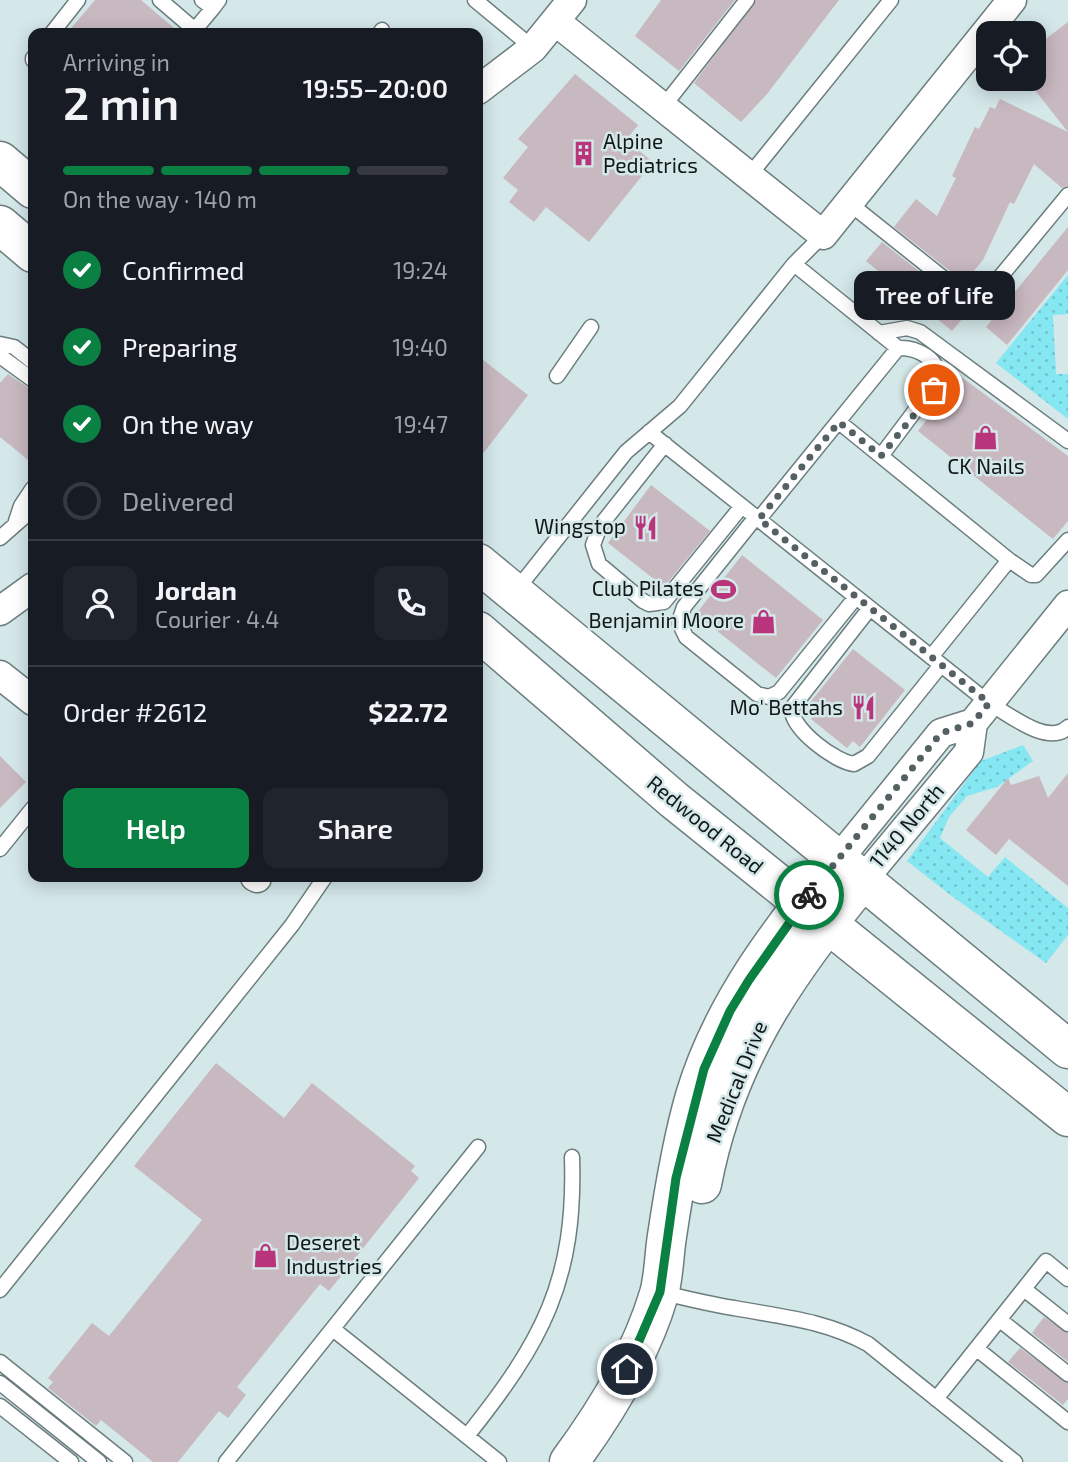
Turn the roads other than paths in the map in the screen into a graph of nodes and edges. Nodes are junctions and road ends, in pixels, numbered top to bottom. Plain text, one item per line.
1 (78, 0) edge
2 (160, 0) edge
3 (475, 0) edge
4 (747, 0) edge
5 (891, 0) edge
6 (1012, 0) edge
7 (212, 3) edge
8 (563, 11) edge
9 (56, 28) edge
10 (190, 28) edge
11 (196, 28) edge
12 (533, 48) junction
13 (483, 86) edge
14 (663, 107) junction
15 (0, 161) edge
16 (749, 176) junction
17 (28, 185) edge
18 (1068, 195) edge
19 (849, 203) junction
20 (0, 225) edge
21 (823, 235) junction
22 (28, 249) edge
23 (794, 264) junction
24 (591, 327) dead end
25 (879, 333) junction
26 (0, 344) edge
27 (898, 348) junction
28 (0, 356) edge
29 (28, 358) edge
30 (28, 376) edge
31 (557, 376) dead end
32 (839, 422) junction
33 (649, 432) junction
34 (1068, 441) edge
35 (665, 444) junction
36 (881, 456) junction
37 (28, 496) edge
38 (742, 506) junction
39 (28, 513) edge
40 (758, 518) junction
41 (16, 522) junction
42 (0, 538) edge
43 (1068, 540) edge
44 (1009, 560) junction
45 (483, 567) edge
46 (28, 591) edge
47 (514, 593) junction
48 (856, 597) junction
49 (1068, 605) edge
50 (870, 608) junction
51 (0, 611) edge
52 (483, 637) edge
53 (936, 661) junction
54 (0, 675) edge
55 (28, 697) edge
56 (981, 713) junction
57 (1068, 727) edge
58 (28, 814) edge
59 (0, 849) edge
60 (849, 871) junction
61 (322, 882) edge
62 (815, 913) junction
63 (1068, 1049) edge
64 (1068, 1117) edge
65 (478, 1147) dead end
66 (572, 1157) dead end
67 (1068, 1279) edge
68 (1024, 1289) junction
69 (0, 1290) edge
70 (660, 1292) junction
71 (1000, 1320) junction
72 (1068, 1324) edge
73 (333, 1329) junction
74 (976, 1349) junction
75 (0, 1362) edge
76 (1068, 1374) edge
77 (0, 1383) edge
78 (936, 1399) junction
79 (0, 1406) edge
80 (1068, 1422) edge
81 (467, 1436) junction
82 (71, 1462) edge
83 (99, 1462) edge
84 (125, 1462) edge
85 (226, 1462) edge
86 (499, 1462) edge
87 (569, 1462) edge
88 (1015, 1462) edge

1 - 9 lane
2 - 10 lane
3 - 12 lane
4 - 14 lane
5 - 16 lane
6 - 19 street
7 - 11 lane
8 - 12 street
8 - 14 street
12 - 13 street
14 - 16 street
15 - 17 main road
16 - 21 street
18 - 19 lane
19 - 21 street
20 - 22 main road
21 - 23 lane
23 - 25 lane
23 - 33 lane
24 - 31 lane
25 - 27 lane
25 - 34 lane
26 - 29 lane
27 - 32 lane
27 - 36 lane
28 - 30 lane
32 - 36 lane
32 - 40 lane
33 - 35 lane
33 - 47 lane
35 - 38 lane
35 - 38 lane
36 - 44 lane
37 - 41 lane
38 - 40 lane
39 - 41 lane
40 - 48 lane
40 - 48 lane
41 - 42 lane
43 - 44 lane
44 - 53 lane
45 - 47 main road
46 - 51 street
47 - 60 main road
48 - 50 lane
49 - 56 street
50 - 53 lane
50 - 53 lane
52 - 62 main road, Redwood Road
53 - 56 lane
54 - 55 street
56 - 57 lane
56 - 60 street, 1140 North
58 - 59 lane
60 - 62 main road, 1140 North
60 - 63 main road
61 - 69 lane
62 - 64 main road, Redwood Road
62 - 70 main road, Medical Drive
65 - 73 lane
66 - 81 lane
67 - 68 lane
68 - 71 lane
68 - 72 lane
70 - 78 lane
70 - 87 main road, Medical Drive
71 - 74 lane
71 - 76 lane
73 - 81 lane
73 - 85 lane
74 - 78 lane
74 - 80 lane
75 - 84 lane
77 - 83 lane
78 - 88 lane
79 - 82 lane
81 - 86 lane

